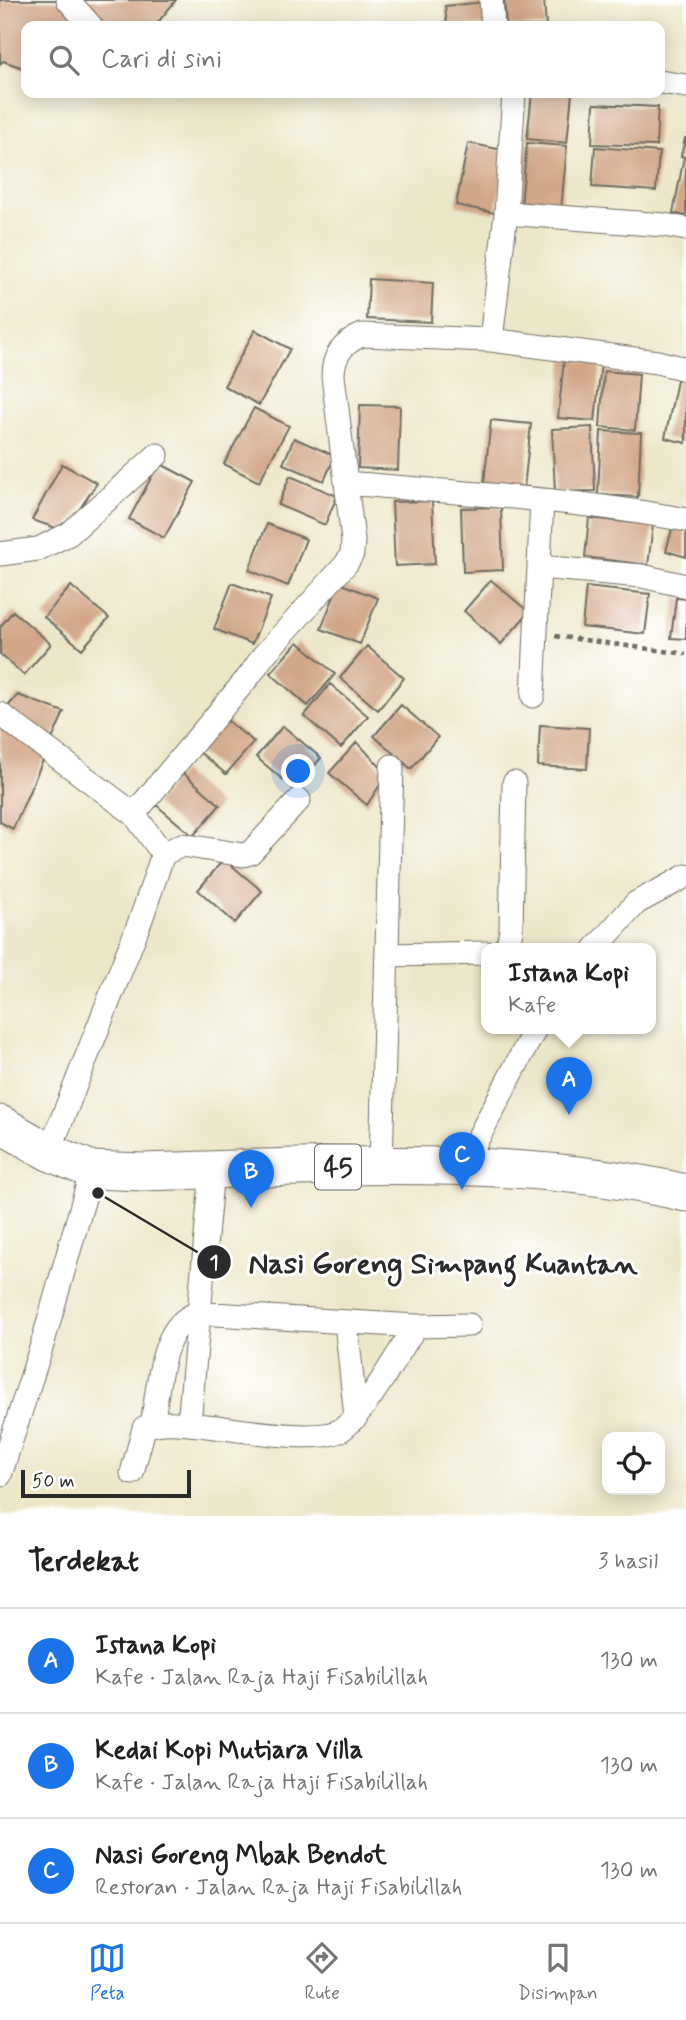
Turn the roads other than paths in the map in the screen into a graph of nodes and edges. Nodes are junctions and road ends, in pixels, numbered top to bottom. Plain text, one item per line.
1 (68, 0) edge
2 (491, 0) edge
3 (87, 21) edge
4 (493, 21) edge
5 (665, 83) edge
6 (686, 86) edge
7 (514, 98) edge
8 (506, 213) junction
9 (686, 229) edge
10 (491, 340) junction
11 (686, 369) edge
12 (157, 455) dead end
13 (346, 483) junction
14 (542, 500) junction
15 (686, 520) edge
16 (0, 554) edge
17 (539, 567) junction
18 (686, 586) edge
19 (533, 696) dead end
20 (0, 714) edge
21 (392, 766) dead end
22 (514, 783) dead end
23 (299, 800) dead end
24 (134, 814) junction
25 (163, 854) junction
26 (686, 876) edge
27 (509, 943) edge
28 (600, 943) edge
29 (481, 953) edge
30 (388, 955) junction
31 (532, 1034) edge
32 (0, 1124) edge
33 (49, 1152) junction
34 (381, 1165) junction
35 (464, 1165) junction
36 (92, 1170) junction
37 (212, 1170) junction
38 (686, 1193) edge
39 (198, 1313) junction
40 (346, 1322) junction
41 (416, 1325) junction
42 (468, 1325) dead end
43 (356, 1417) junction
44 (152, 1424) junction
45 (188, 1424) junction
46 (132, 1474) dead end
47 (0, 1475) edge

1 - 3 street
2 - 4 street
5 - 6 street
7 - 8 street
8 - 9 street
8 - 10 street
10 - 11 street
10 - 13 street
12 - 16 street
13 - 14 street
13 - 24 street
14 - 15 street
14 - 17 street
17 - 18 street
17 - 19 street
20 - 24 street
21 - 30 street
22 - 27 street
23 - 25 street
24 - 25 street
25 - 33 street
26 - 28 street
29 - 30 street
30 - 34 street
31 - 35 street
32 - 33 highway, 45
33 - 36 highway, 45
34 - 35 highway, 45
34 - 37 highway, 45
35 - 38 highway, 45
36 - 37 highway, 45
36 - 47 street
37 - 39 street
39 - 40 street
39 - 44 street
39 - 45 street
40 - 41 street
40 - 43 street
41 - 42 street
41 - 43 street
43 - 45 street
44 - 45 street
44 - 46 street

